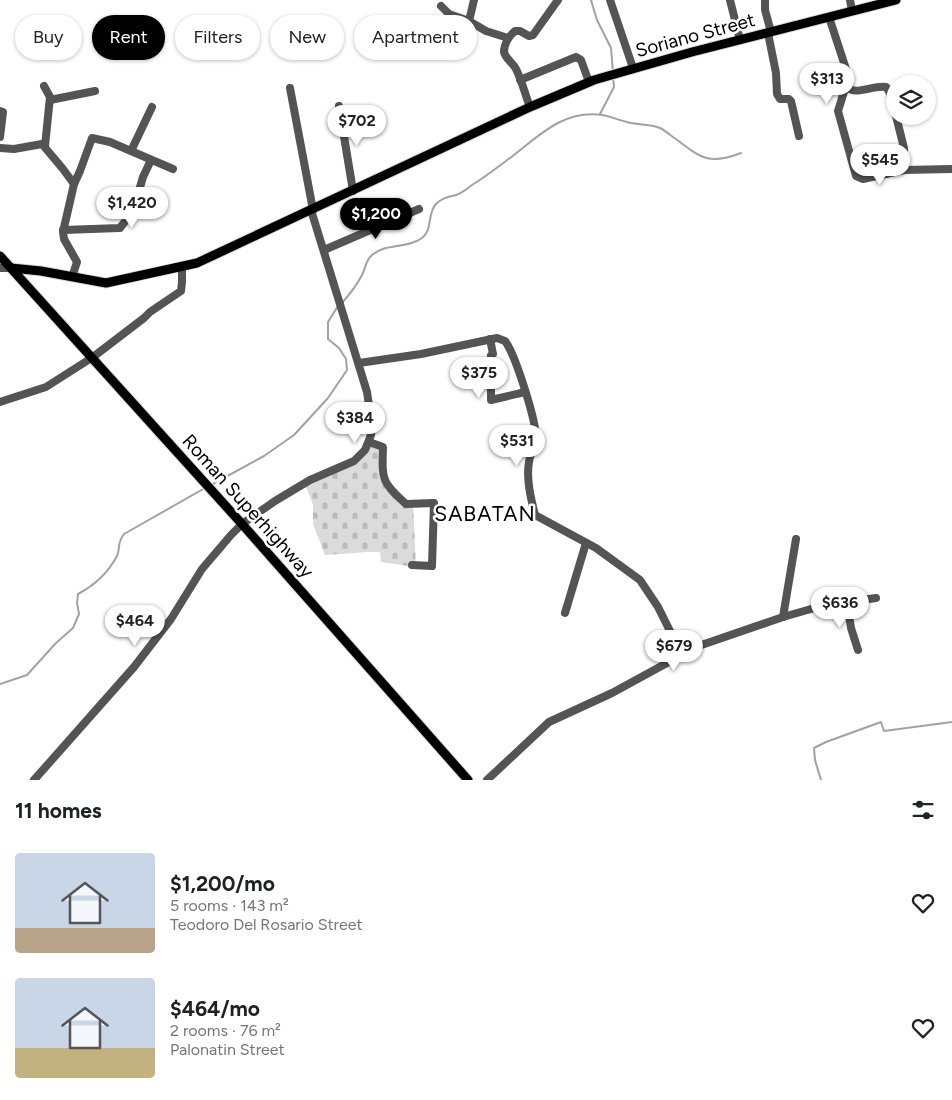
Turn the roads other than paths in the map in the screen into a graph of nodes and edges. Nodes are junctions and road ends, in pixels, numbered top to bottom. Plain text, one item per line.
1 (474, 0) edge
2 (558, 0) edge
3 (610, 0) edge
4 (730, 0) edge
5 (765, 0) edge
6 (850, 0) edge
7 (896, 0) edge
8 (440, 6) dead end
9 (852, 12) junction
10 (452, 15) edge
11 (470, 15) edge
12 (829, 17) junction
13 (477, 26) edge
14 (769, 32) junction
15 (508, 38) junction
16 (740, 40) junction
17 (632, 68) junction
18 (520, 80) junction
19 (589, 82) junction
20 (846, 84) junction
21 (44, 86) dead end
22 (886, 87) edge
23 (290, 88) dead end
24 (95, 91) dead end
25 (50, 100) junction
26 (339, 106) dead end
27 (152, 107) dead end
28 (530, 107) junction
29 (0, 112) edge
30 (898, 125) edge
31 (799, 136) dead end
32 (0, 137) edge
33 (44, 146) junction
34 (0, 148) edge
35 (132, 151) junction
36 (151, 160) junction
37 (952, 169) edge
38 (173, 170) dead end
39 (904, 170) junction
40 (74, 184) junction
41 (353, 191) junction
42 (419, 209) dead end
43 (312, 210) junction
44 (64, 230) junction
45 (324, 250) junction
46 (0, 256) edge
47 (182, 267) junction
48 (0, 268) edge
49 (11, 268) junction
50 (72, 277) junction
51 (490, 339) junction
52 (93, 357) junction
53 (359, 363) junction
54 (525, 392) junction
55 (0, 402) edge
56 (369, 442) junction
57 (242, 524) junction
58 (796, 539) dead end
59 (586, 543) junction
60 (412, 565) dead end
61 (876, 598) dead end
62 (847, 602) junction
63 (565, 613) dead end
64 (783, 616) junction
65 (858, 650) dead end
66 (681, 653) junction
67 (34, 780) edge
68 (468, 780) edge
69 (487, 780) edge

1 - 11 street
2 - 15 street
3 - 17 street
4 - 16 street
5 - 14 street
6 - 9 street
7 - 9 main road, Soriano Street
8 - 10 street
9 - 12 main road, Soriano Street
12 - 14 main road, Soriano Street
12 - 20 street
13 - 15 street
14 - 16 main road, Soriano Street
14 - 31 street
15 - 18 street
16 - 17 main road, Soriano Street
17 - 19 main road, Soriano Street
18 - 19 street
18 - 28 street
19 - 28 main road, Soriano Street
20 - 22 street
20 - 39 street
21 - 25 street
23 - 43 street
24 - 25 street
25 - 33 street
26 - 41 street
27 - 35 street
28 - 41 main road, Soriano Street
29 - 32 street
30 - 39 street
33 - 34 street
33 - 40 street
35 - 36 street
35 - 40 street
36 - 38 street
36 - 44 street
37 - 39 street
40 - 44 street
41 - 43 main road, Soriano Street
42 - 45 street
43 - 45 street
43 - 47 main road, Soriano Street
44 - 50 street
45 - 53 street
46 - 49 main road, Roman Superhighway
47 - 50 main road, Soriano Street
47 - 52 street
48 - 49 street
49 - 50 main road, Soriano Street
49 - 52 main road, Roman Superhighway
51 - 53 street
51 - 54 street
51 - 54 street
52 - 55 street
52 - 57 main road, Roman Superhighway
53 - 56 street
54 - 59 street
56 - 57 street
56 - 60 street
57 - 67 street
57 - 68 main road, Roman Superhighway
58 - 64 street
59 - 63 street
59 - 66 street
61 - 62 street
62 - 64 street
62 - 65 street
64 - 66 street
66 - 69 street

